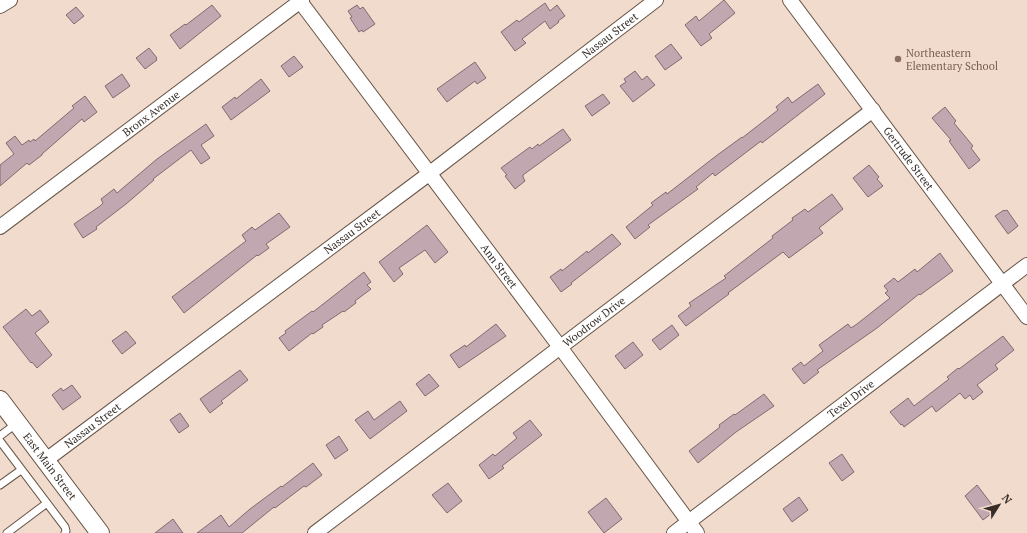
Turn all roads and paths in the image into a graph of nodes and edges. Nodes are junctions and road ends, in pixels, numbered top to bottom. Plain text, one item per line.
1 (10, 0) edge
2 (301, 0) edge
3 (656, 0) edge
4 (790, 0) edge
5 (0, 6) edge
6 (873, 110) junction
7 (430, 173) junction
8 (0, 227) edge
9 (1027, 265) edge
10 (1002, 284) junction
11 (1027, 317) edge
12 (560, 347) junction
13 (0, 400) edge
14 (17, 423) junction
15 (0, 436) edge
16 (0, 441) edge
17 (46, 460) junction
18 (22, 470) junction
19 (0, 485) edge
20 (47, 503) junction
21 (693, 528) edge
22 (7, 533) edge
23 (65, 533) edge
24 (100, 533) edge
25 (315, 533) edge
26 (674, 533) edge

1 - 5 street
2 - 7 street, Ann Street
2 - 8 street, Bronx Avenue
3 - 7 street, Nassau Street
4 - 6 street, Gertrude Street
6 - 10 street, Gertrude Street
6 - 12 street, Woodrow Drive
7 - 12 street, Ann Street
7 - 17 street, Nassau Street
9 - 10 street, Texel Drive
10 - 11 street, Gertrude Street
10 - 21 street, Texel Drive
12 - 21 street, Ann Street
12 - 25 street, Woodrow Drive
13 - 14 street, East Main Street
14 - 15 lane
14 - 17 street, East Main Street
16 - 18 lane
17 - 24 street, East Main Street
18 - 19 lane
18 - 20 lane
20 - 22 lane
20 - 23 lane
21 - 26 street, Texel Drive

